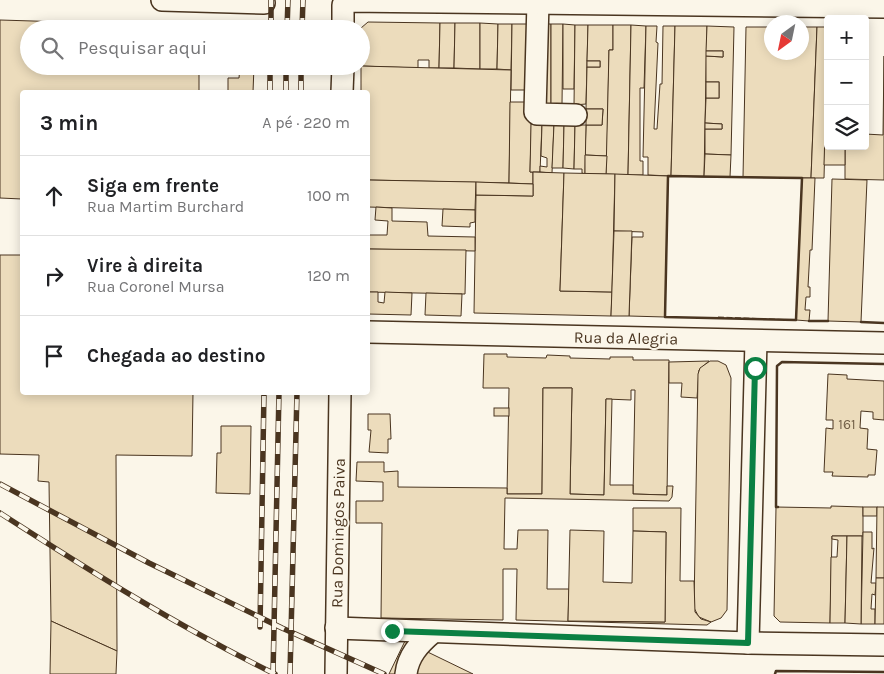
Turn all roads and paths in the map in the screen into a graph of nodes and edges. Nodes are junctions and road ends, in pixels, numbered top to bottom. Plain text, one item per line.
1 (162, 0) edge
2 (380, 0) edge
3 (264, 2) dead end
4 (538, 2) junction
5 (884, 6) edge
6 (343, 20) edge
7 (343, 75) edge
8 (342, 90) edge
9 (576, 115) dead end
10 (370, 332) edge
11 (756, 341) junction
12 (884, 343) edge
13 (340, 395) edge
14 (336, 628) junction
15 (432, 633) junction
16 (748, 643) junction
17 (884, 645) edge
18 (336, 674) edge
19 (406, 674) edge

1 - 3 street
2 - 4 street
2 - 6 street
4 - 5 street
4 - 9 street
7 - 8 street
10 - 11 street, Rua da Alegria
11 - 12 street, Rua da Alegria
11 - 16 street
13 - 14 street, Rua Domingos Paiva
14 - 15 street
14 - 18 street, Rua Domingos Paiva
15 - 16 street
15 - 19 street
16 - 17 street

